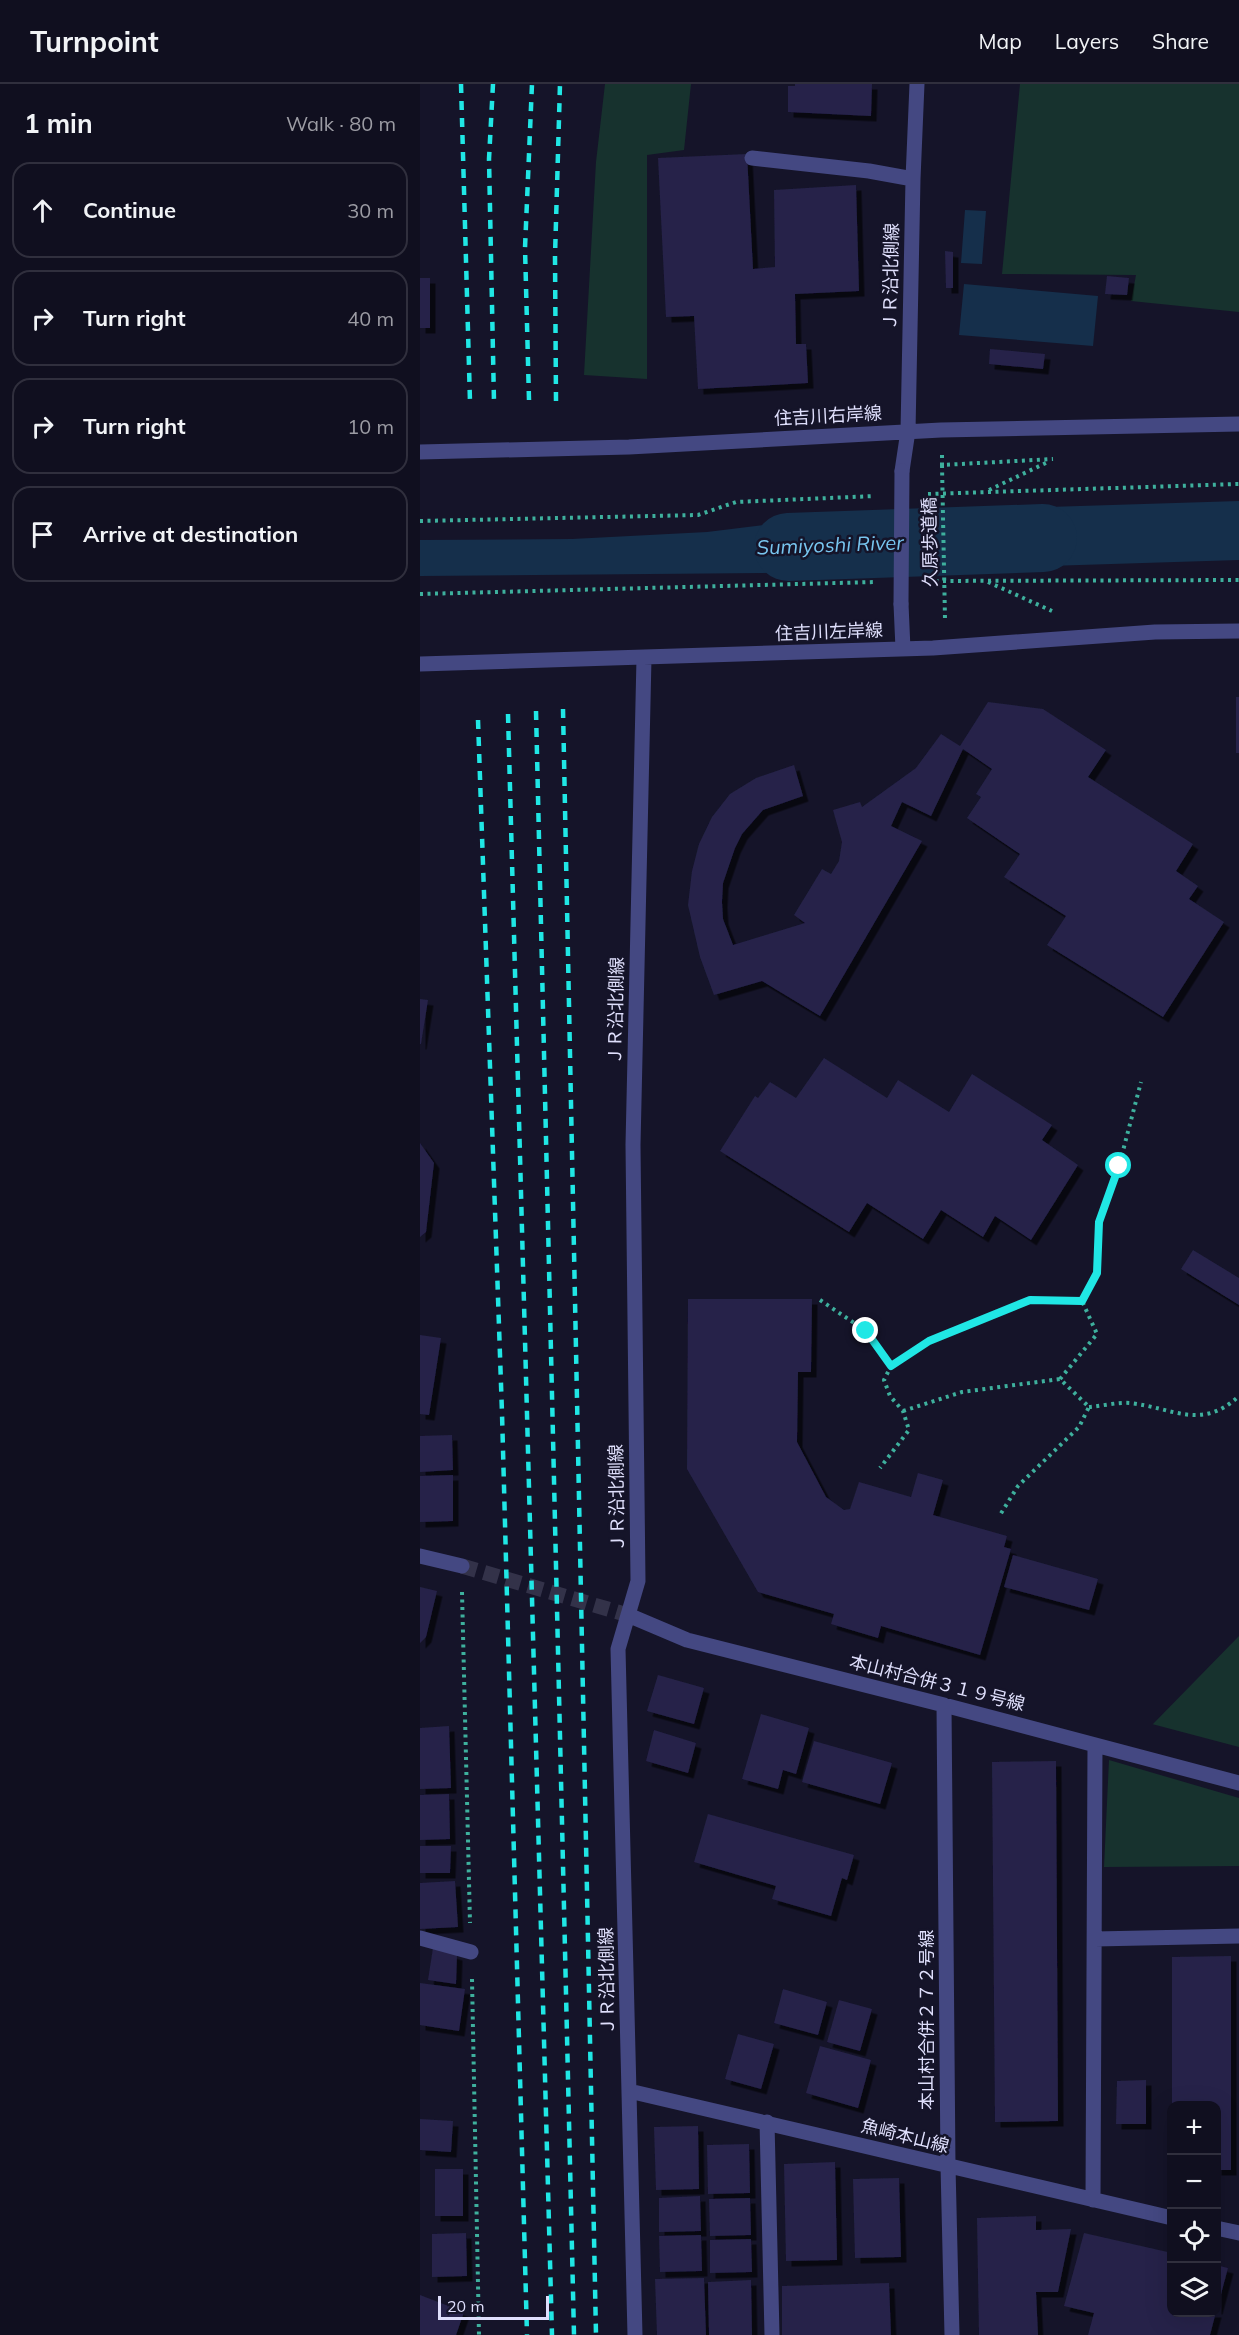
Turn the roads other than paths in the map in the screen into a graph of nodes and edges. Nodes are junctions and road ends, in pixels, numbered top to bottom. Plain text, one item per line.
1 (917, 84) edge
2 (752, 158) dead end
3 (913, 179) junction
4 (1239, 424) edge
5 (908, 431) junction
6 (420, 452) edge
7 (1239, 631) edge
8 (903, 649) junction
9 (645, 658) junction
10 (420, 664) edge
11 (420, 1556) edge
12 (462, 1566) tunnel mouth
13 (628, 1615) junction
14 (944, 1705) junction
15 (1095, 1745) junction
16 (1239, 1783) edge
17 (1239, 1936) edge
18 (420, 1938) edge
19 (1095, 1939) junction
20 (471, 1952) dead end
21 (629, 2091) junction
22 (767, 2122) junction
23 (948, 2166) junction
24 (1093, 2200) junction
25 (1167, 2217) edge
26 (1221, 2229) edge
27 (1239, 2234) edge
28 (635, 2335) edge
29 (772, 2335) edge
30 (952, 2335) edge

1 - 3 street, ＪＲ沿北側線
2 - 3 street
3 - 5 street, ＪＲ沿北側線
4 - 5 street, 住吉川右岸線
5 - 6 street, 住吉川右岸線
5 - 8 street, ＪＲ沿北側線, bridge
7 - 8 street, 住吉川左岸線
8 - 9 street, 住吉川左岸線
9 - 10 street, 住吉川左岸線
9 - 13 street, ＪＲ沿北側線
11 - 12 street
13 - 14 street, 本山村合併３１９号線
13 - 21 street, ＪＲ沿北側線
14 - 15 street, 本山村合併３１９号線
14 - 23 street, 本山村合併２７２号線
15 - 16 street, 本山村合併３１９号線
15 - 19 street
17 - 19 street
18 - 20 street
19 - 24 street
21 - 22 street, 魚崎本山線
21 - 28 street, ＪＲ沿北側線
22 - 23 street, 魚崎本山線
22 - 29 street
23 - 24 street, 魚崎本山線
23 - 30 street, 本山村合併２７２号線
24 - 25 street, 魚崎本山線
26 - 27 street

